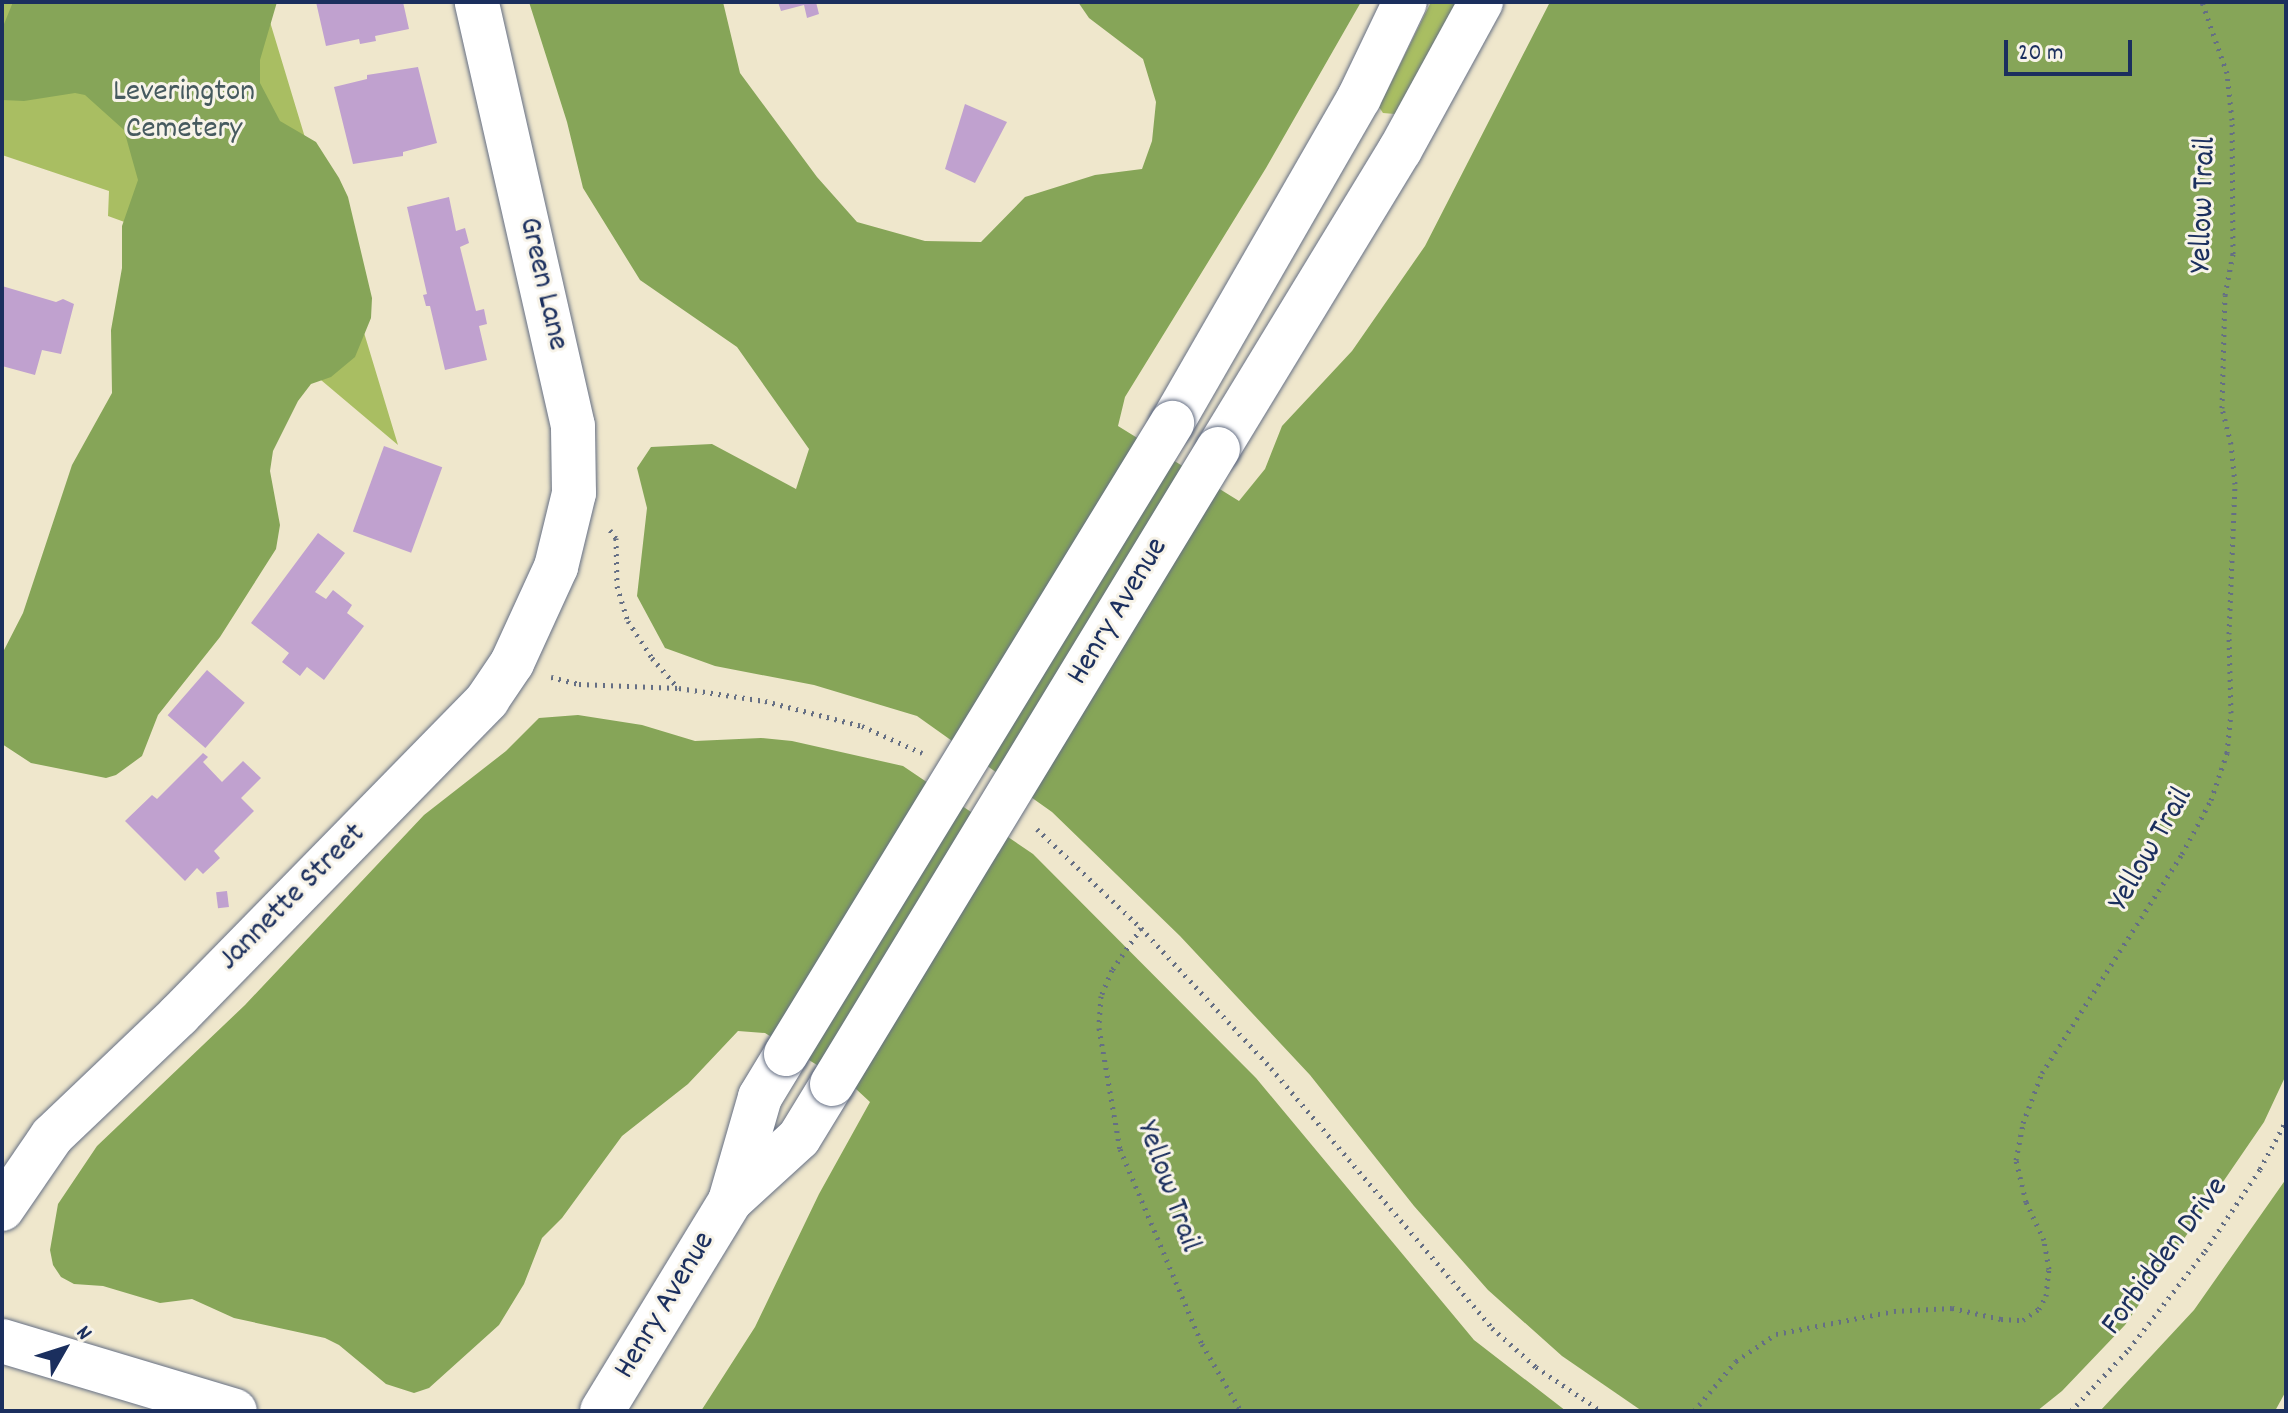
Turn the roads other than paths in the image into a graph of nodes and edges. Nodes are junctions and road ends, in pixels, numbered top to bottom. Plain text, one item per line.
1 (477, 2) edge
2 (1405, 2) edge
3 (1481, 2) edge
4 (556, 567) joint
5 (730, 1201) junction
6 (2, 1209) edge
7 (2, 1341) edge
8 (235, 1411) edge
9 (602, 1411) edge

1 - 4 main road, Green Lane
2 - 5 main road, Henry Avenue, bridge
3 - 5 main road, Henry Avenue, bridge
4 - 6 main road, Jannette Street
5 - 9 main road, Henry Avenue
7 - 8 main road

